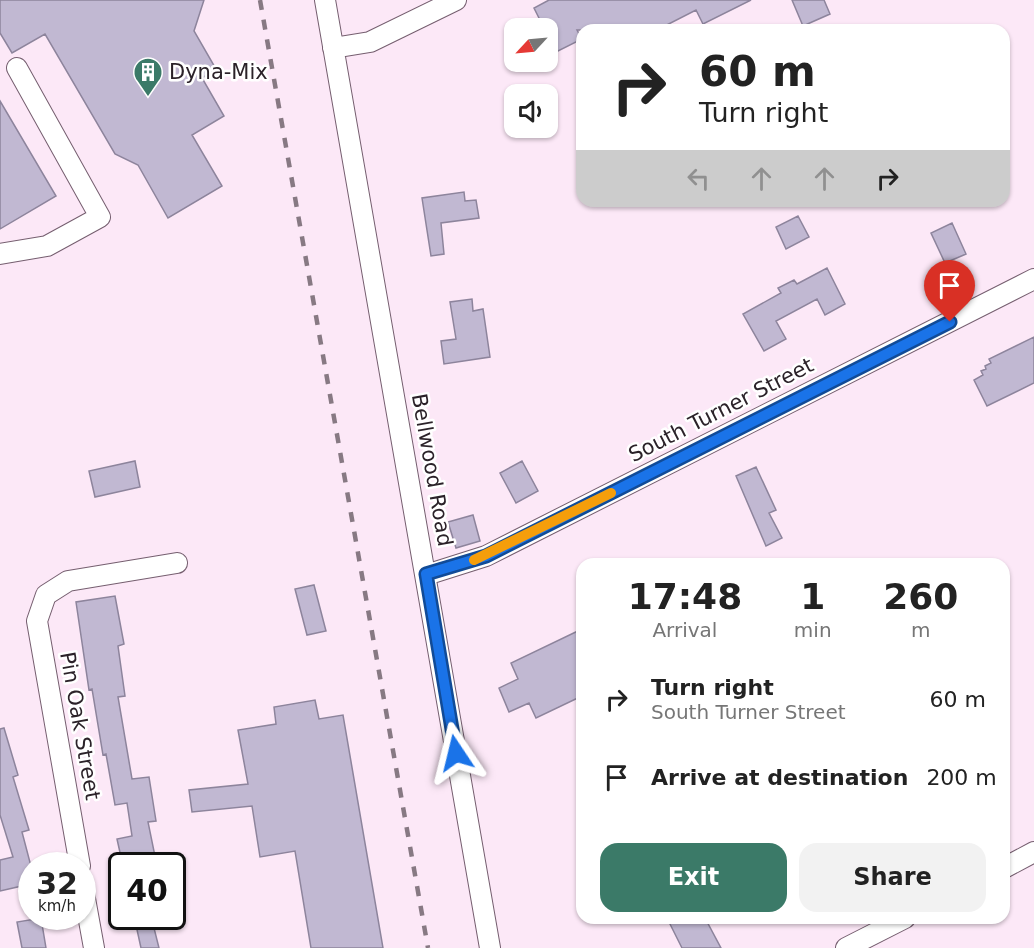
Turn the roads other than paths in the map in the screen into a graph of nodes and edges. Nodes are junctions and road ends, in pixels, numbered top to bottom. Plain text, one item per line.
1 (325, 0) edge
2 (456, 0) edge
3 (333, 48) junction
4 (17, 69) dead end
5 (0, 254) edge
6 (1034, 279) edge
7 (177, 563) dead end
8 (426, 574) junction
9 (78, 852) edge
10 (1034, 852) edge
11 (1010, 865) edge
12 (893, 924) edge
13 (91, 930) edge
14 (94, 948) edge
15 (490, 948) edge
16 (846, 948) edge

1 - 3 street, Bellwood Road
2 - 3 street
3 - 8 street, Bellwood Road
4 - 5 street
6 - 8 street, South Turner Street
7 - 9 street, Pin Oak Street
8 - 15 street, Bellwood Road
10 - 11 street
12 - 16 street
13 - 14 street

